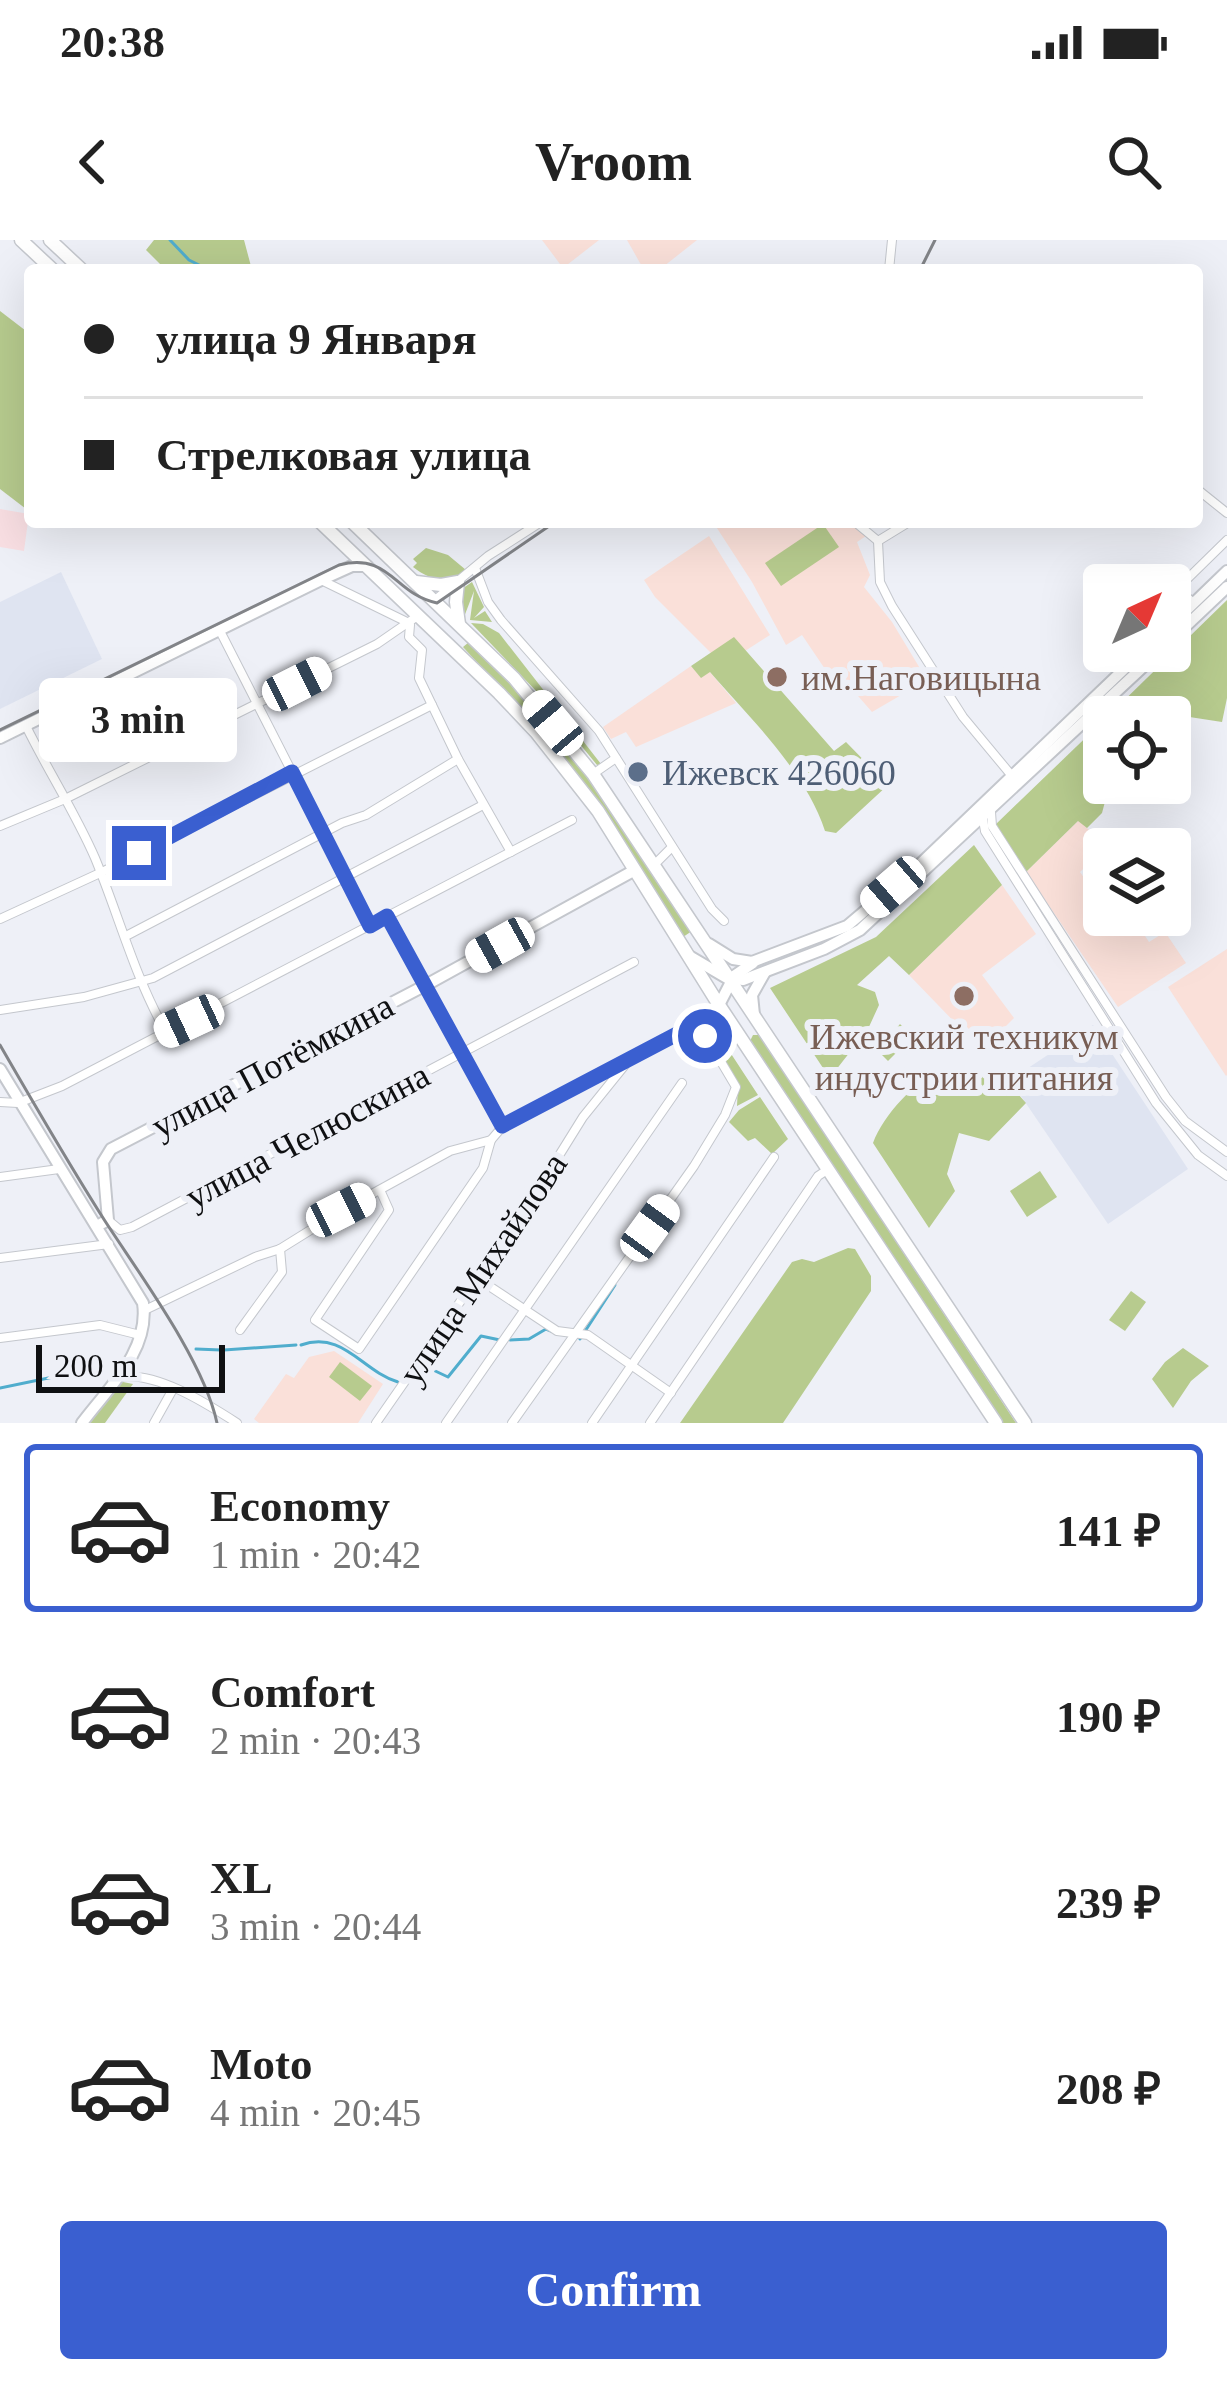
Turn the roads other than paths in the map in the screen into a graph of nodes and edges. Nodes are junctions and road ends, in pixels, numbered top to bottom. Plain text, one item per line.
1 (21, 240) edge
2 (50, 240) edge
3 (47, 264) edge
4 (76, 264) edge
5 (1203, 494) edge
6 (1227, 513) edge
7 (326, 528) edge
8 (358, 528) edge
9 (532, 528) edge
10 (862, 528) edge
11 (900, 528) edge
12 (1227, 540) edge
13 (878, 541) junction
14 (367, 566) junction
15 (475, 568) junction
16 (1227, 571) edge
17 (321, 580) junction
18 (415, 582) junction
19 (458, 582) junction
20 (1227, 587) edge
21 (434, 601) junction
22 (1193, 604) joint
23 (413, 615) junction
24 (1191, 621) edge
25 (459, 625) junction
26 (220, 631) junction
27 (476, 641) junction
28 (457, 651) junction
29 (1121, 672) edge
30 (1137, 672) edge
31 (256, 704) junction
32 (432, 705) junction
33 (26, 726) junction
34 (0, 738) edge
35 (616, 758) junction
36 (458, 759) junction
37 (292, 772) junction
38 (593, 774) junction
39 (1012, 776) junction
40 (65, 799) junction
41 (483, 806) junction
42 (987, 808) junction
43 (572, 820) dead end
44 (0, 826) edge
45 (986, 826) junction
46 (968, 827) junction
47 (322, 833) junction
48 (672, 848) junction
49 (511, 852) junction
50 (655, 864) junction
51 (635, 870) junction
52 (100, 873) junction
53 (344, 878) junction
54 (387, 916) junction
55 (0, 919) edge
56 (724, 921) dead end
57 (370, 926) junction
58 (126, 936) junction
59 (703, 938) junction
60 (684, 950) junction
61 (634, 962) dead end
62 (761, 965) junction
63 (732, 979) junction
64 (141, 981) junction
65 (426, 985) junction
66 (718, 1005) junction
67 (0, 1010) edge
68 (1107, 1020) junction
69 (758, 1021) junction
70 (698, 1023) junction
71 (166, 1032) junction
72 (740, 1038) junction
73 (465, 1052) junction
74 (632, 1058) junction
75 (0, 1069) edge
76 (682, 1083) dead end
77 (1166, 1097) junction
78 (0, 1102) edge
79 (18, 1103) junction
80 (1156, 1103) junction
81 (502, 1126) junction
82 (491, 1140) junction
83 (1223, 1150) edge
84 (774, 1157) dead end
85 (1207, 1163) junction
86 (59, 1169) junction
87 (828, 1169) junction
88 (1227, 1176) edge
89 (0, 1177) edge
90 (380, 1190) junction
91 (102, 1223) junction
92 (111, 1244) junction
93 (280, 1250) junction
94 (0, 1258) edge
95 (477, 1278) junction
96 (525, 1309) junction
97 (145, 1310) junction
98 (240, 1330) dead end
99 (575, 1334) junction
100 (141, 1336) junction
101 (0, 1338) edge
102 (631, 1366) junction
103 (118, 1377) junction
104 (173, 1389) junction
105 (671, 1393) junction
106 (82, 1423) edge
107 (154, 1423) edge
108 (237, 1423) edge
109 (376, 1423) edge
110 (446, 1423) edge
111 (512, 1423) edge
112 (592, 1423) edge
113 (650, 1423) edge
114 (996, 1423) edge
115 (1025, 1423) edge

1 - 3 main road
2 - 4 main road
5 - 6 street
7 - 14 main road
8 - 18 main road
9 - 15 street
10 - 13 street
11 - 13 street
12 - 22 street
13 - 39 street
14 - 17 street
14 - 23 main road
15 - 19 street
15 - 35 street
16 - 22 street
17 - 23 street
17 - 26 street
18 - 19 main road
18 - 21 main road
19 - 21 street
19 - 25 main road
20 - 24 street
21 - 23 main road
21 - 25 main road
23 - 28 main road
23 - 31 street
23 - 32 street
25 - 27 main road
26 - 31 street
26 - 33 street
27 - 28 main road
27 - 38 main road
28 - 51 main road
29 - 39 street
30 - 42 street
31 - 37 street
31 - 40 street
32 - 36 street
32 - 37 street
33 - 34 street
33 - 40 street
35 - 38 street
35 - 48 street
36 - 41 street
36 - 47 street
37 - 47 street
37 - 52 street
38 - 50 main road
39 - 42 street
40 - 44 street
40 - 52 street
41 - 49 street
41 - 53 street
42 - 45 street
42 - 46 street
43 - 49 street
45 - 46 street
45 - 68 street
46 - 62 street
47 - 53 street
47 - 58 street
48 - 50 street
48 - 56 street
49 - 54 street
50 - 59 main road
51 - 60 main road
51 - 65 street, улица Потёмкина
52 - 55 street
52 - 58 street
53 - 57 street
53 - 64 street
54 - 57 street
54 - 65 street
57 - 71 street
58 - 64 street
59 - 60 main road
59 - 62 street
59 - 63 main road
60 - 63 street
60 - 66 main road
61 - 73 street, улица Челюскина
62 - 63 street
62 - 69 street
63 - 66 street
63 - 69 main road
64 - 67 street
64 - 71 street
65 - 73 street
65 - 91 street, улица Потёмкина
66 - 69 main road
66 - 70 street
66 - 72 main road
68 - 77 street
68 - 80 street
69 - 72 main road
69 - 115 main road
70 - 74 street
70 - 99 street
71 - 79 street
72 - 87 main road
73 - 81 street
73 - 91 street, улица Челюскина
74 - 81 street
74 - 95 street, улица Михайлова
75 - 79 street
76 - 96 street
77 - 80 street
77 - 83 street
78 - 79 street
79 - 86 street
80 - 85 street
81 - 82 street
82 - 90 street
82 - 90 street
83 - 85 street
84 - 102 street
85 - 88 street
86 - 89 street
86 - 91 street
87 - 105 street
87 - 114 main road
90 - 93 street
91 - 92 street
92 - 94 street
92 - 97 street
93 - 97 street
93 - 98 street
95 - 96 street
95 - 109 street, улица Михайлова
96 - 99 street
96 - 110 street
97 - 100 street
99 - 102 street
99 - 111 street
100 - 101 street
100 - 103 street
102 - 105 street
102 - 112 street
103 - 104 street
103 - 106 street
104 - 107 street
104 - 108 street
105 - 113 street

